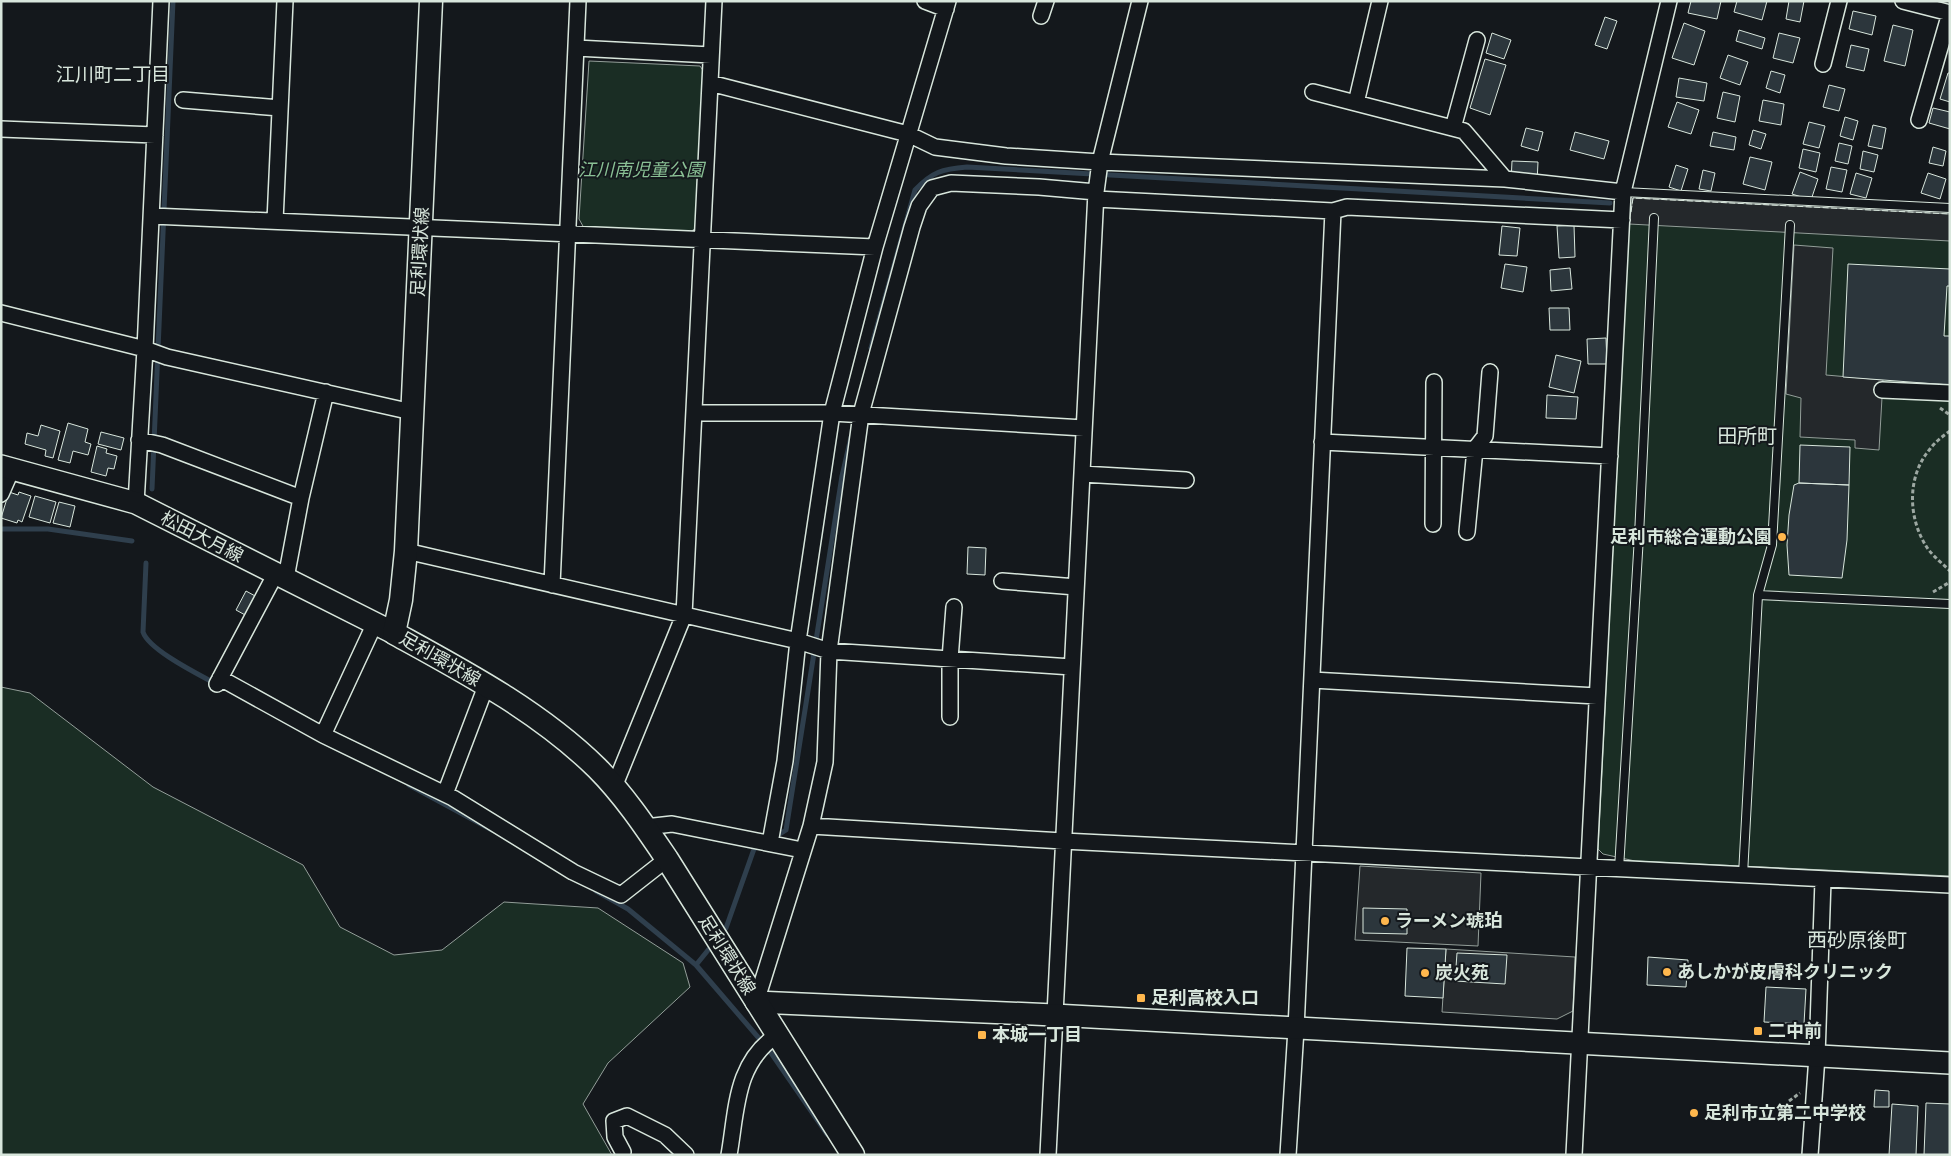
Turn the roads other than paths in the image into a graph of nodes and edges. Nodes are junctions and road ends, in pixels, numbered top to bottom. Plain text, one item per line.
1 (161, 1) edge
2 (285, 1) edge
3 (431, 1) edge
4 (578, 1) edge
5 (714, 1) edge
6 (925, 1) edge
7 (1140, 1) edge
8 (1380, 1) edge
9 (1669, 1) edge
10 (1839, 1) edge
11 (1902, 1) edge
12 (947, 5) edge
13 (1477, 40) dead end
14 (576, 48) junction
15 (711, 54) junction
16 (1823, 64) dead end
17 (710, 83) junction
18 (1313, 92) dead end
19 (183, 100) dead end
20 (1356, 103) junction
21 (280, 108) junction
22 (1919, 120) dead end
23 (1453, 128) junction
24 (1, 129) edge
25 (908, 134) junction
26 (155, 135) junction
27 (1100, 162) junction
28 (1505, 179) junction
29 (1623, 192) junction
30 (1096, 196) junction
31 (1950, 208) edge
32 (1333, 211) junction
33 (160, 217) junction
34 (1654, 218) dead end
35 (1622, 220) junction
36 (275, 221) junction
37 (1790, 225) dead end
38 (422, 227) junction
39 (567, 234) junction
40 (702, 239) junction
41 (875, 247) junction
42 (1, 313) edge
43 (148, 350) junction
44 (1490, 372) dead end
45 (1434, 382) dead end
46 (1882, 390) dead end
47 (326, 392) junction
48 (1950, 393) edge
49 (412, 412) junction
50 (694, 413) junction
51 (832, 413) junction
52 (861, 414) junction
53 (1084, 428) junction
54 (150, 442) junction
55 (1322, 442) junction
56 (1434, 447) junction
57 (1474, 449) junction
58 (1610, 456) junction
59 (7, 468) edge
60 (1082, 474) junction
61 (1186, 480) dead end
62 (1, 494) edge
63 (301, 498) junction
64 (136, 503) junction
65 (1433, 524) dead end
66 (1467, 532) dead end
67 (406, 551) junction
68 (281, 576) junction
69 (1002, 581) dead end
70 (552, 584) junction
71 (1076, 587) junction
72 (1758, 595) junction
73 (1950, 604) edge
74 (954, 607) dead end
75 (684, 615) junction
76 (385, 628) junction
77 (798, 641) junction
78 (829, 652) junction
79 (950, 659) junction
80 (1072, 667) junction
81 (1312, 680) junction
82 (486, 686) junction
83 (1597, 696) junction
84 (950, 717) dead end
85 (322, 735) junction
86 (614, 788) junction
87 (444, 794) junction
88 (810, 826) junction
89 (645, 827) junction
90 (1063, 841) junction
91 (770, 843) junction
92 (802, 850) junction
93 (1304, 853) junction
94 (667, 859) junction
95 (1589, 868) junction
96 (1618, 869) junction
97 (1742, 875) junction
98 (1823, 880) junction
99 (1950, 885) edge
100 (756, 1002) junction
101 (1054, 1015) junction
102 (1296, 1029) junction
103 (768, 1041) junction
104 (1579, 1044) junction
105 (1817, 1056) junction
106 (1950, 1063) edge
107 (623, 1152) dead end
108 (686, 1155) edge
109 (729, 1155) edge
110 (853, 1155) edge
111 (1048, 1155) edge
112 (1288, 1155) edge
113 (1574, 1155) edge
114 (1810, 1155) edge

1 - 26 street
2 - 21 street
3 - 38 main road, 足利環状線
4 - 14 street
5 - 15 street
6 - 12 street
7 - 27 street
8 - 20 street
9 - 29 street
10 - 16 street
11 - 22 street
12 - 25 street
13 - 23 street
14 - 15 street
14 - 39 street
15 - 17 street
17 - 25 street
17 - 40 street
18 - 20 street
19 - 21 street
20 - 23 street
21 - 36 street
23 - 28 street
24 - 26 street
25 - 27 street
25 - 41 street
26 - 33 street
27 - 28 street
27 - 30 street
28 - 29 street
29 - 31 lane
29 - 35 street
30 - 32 street
30 - 52 street
30 - 53 street
32 - 35 street
32 - 55 street
33 - 36 street
33 - 43 street
34 - 96 lane
35 - 58 street
36 - 38 street
37 - 72 lane
38 - 39 street
38 - 49 main road, 足利環状線
39 - 40 street
39 - 70 street
40 - 41 street
40 - 50 street
41 - 51 street
42 - 43 street
43 - 47 street
43 - 54 street
44 - 57 street
45 - 56 street
46 - 48 street
47 - 49 street
47 - 63 street
49 - 67 main road, 足利環状線
50 - 51 street
50 - 75 street
51 - 52 street
51 - 77 street
52 - 53 street
52 - 78 street
53 - 60 street
54 - 63 street
54 - 64 street
55 - 56 street
55 - 81 street
56 - 57 street
56 - 65 street
57 - 58 street
57 - 66 street
58 - 83 street
59 - 62 street
59 - 64 street, 松田大月線
60 - 61 street
60 - 71 street
63 - 68 street
64 - 68 street, 松田大月線
67 - 70 street
67 - 76 main road, 足利環状線
68 - 76 street, 松田大月線
68 - 85 street
69 - 71 street
70 - 75 street
71 - 80 street
72 - 73 lane
72 - 97 lane
74 - 79 street
75 - 77 street
75 - 86 street
76 - 82 main road, 足利環状線
76 - 85 street
77 - 78 street
77 - 91 street
78 - 79 street
78 - 88 street
79 - 80 street
79 - 84 street
80 - 90 street
81 - 83 street
81 - 93 street
82 - 86 main road, 足利環状線
82 - 87 street
83 - 95 street
85 - 87 street
86 - 89 main road, 足利環状線
87 - 94 street
88 - 90 street
88 - 92 street
89 - 91 street
89 - 94 main road, 足利環状線
90 - 93 street
90 - 101 street
91 - 92 street
92 - 100 street
93 - 95 street
93 - 102 street
94 - 100 main road, 足利環状線
95 - 96 street
95 - 104 street
96 - 97 street
97 - 98 street
98 - 99 street
98 - 105 street
100 - 101 street
100 - 103 main road, 足利環状線
101 - 102 street
101 - 111 street
102 - 104 street
102 - 112 street
103 - 109 street
103 - 110 main road, 足利環状線
104 - 105 street
104 - 113 street
105 - 106 street
105 - 114 street
107 - 108 street

